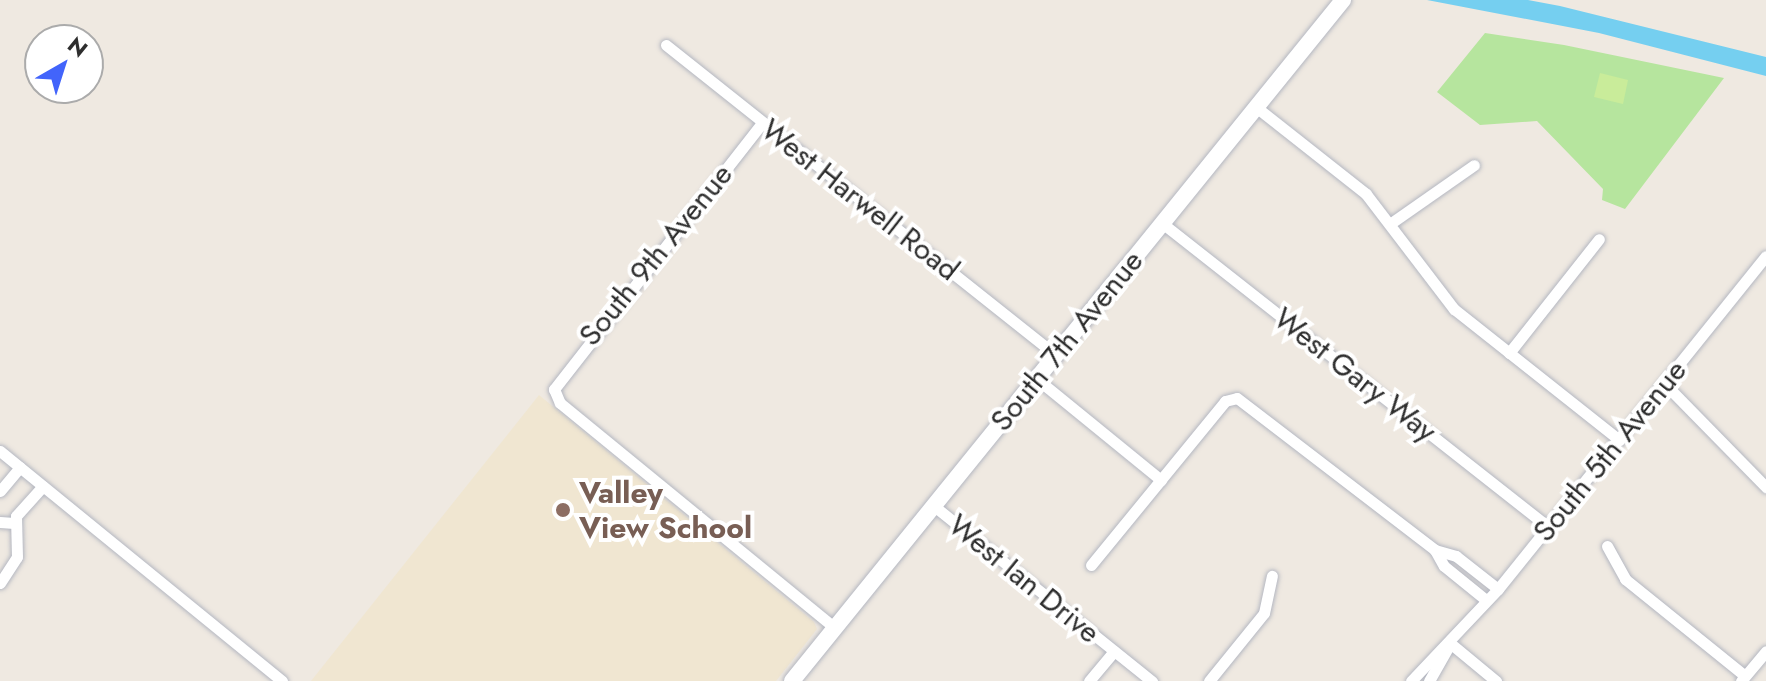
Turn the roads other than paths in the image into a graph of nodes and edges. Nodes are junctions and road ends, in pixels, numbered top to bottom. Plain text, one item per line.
1 (1343, 0) edge
2 (666, 45) dead end
3 (1256, 107) junction
4 (762, 123) junction
5 (1474, 165) dead end
6 (1162, 223) junction
7 (1391, 223) junction
8 (1599, 239) dead end
9 (1766, 256) edge
10 (1509, 353) junction
11 (1056, 355) junction
12 (1037, 379) junction
13 (1664, 383) junction
14 (1619, 440) junction
15 (0, 451) edge
16 (20, 467) junction
17 (1161, 480) junction
18 (43, 486) junction
19 (1766, 487) edge
20 (0, 491) edge
21 (934, 506) junction
22 (0, 522) edge
23 (14, 523) junction
24 (1549, 528) junction
25 (1607, 546) dead end
26 (1435, 550) junction
27 (1091, 565) dead end
28 (1468, 566) junction
29 (1272, 576) dead end
30 (1459, 578) junction
31 (0, 583) edge
32 (1498, 589) junction
33 (1486, 600) junction
34 (835, 628) junction
35 (1450, 643) junction
36 (1114, 651) junction
37 (1766, 651) edge
38 (1415, 676) edge
39 (1743, 679) edge
40 (282, 681) edge
41 (792, 681) edge
42 (1089, 681) edge
43 (1152, 681) edge
44 (1209, 681) edge
45 (1429, 681) edge
46 (1496, 681) edge

1 - 3 street, South 7th Avenue
2 - 4 street, West Harwell Road
3 - 6 street, South 7th Avenue
3 - 7 street
4 - 11 street, West Harwell Road
4 - 34 street, South 9th Avenue
5 - 7 street
6 - 11 street, South 7th Avenue
6 - 24 street, West Gary Way
7 - 10 street
8 - 10 street
9 - 13 street, South 5th Avenue
10 - 14 street
11 - 12 street, South 7th Avenue
12 - 17 street
12 - 21 street, South 7th Avenue
13 - 14 street, South 5th Avenue
13 - 19 street
14 - 24 street, South 5th Avenue
15 - 16 street
16 - 18 street
16 - 20 street
17 - 26 street
17 - 27 street
18 - 23 street
18 - 40 street
21 - 34 street, South 7th Avenue
21 - 36 street, West Ian Drive
22 - 23 street
23 - 31 street
24 - 32 street, South 5th Avenue
25 - 39 street
26 - 28 street
26 - 30 street
28 - 30 street
28 - 32 street
29 - 44 street
30 - 33 street
32 - 33 street, South 5th Avenue
33 - 35 street, South 5th Avenue
34 - 41 street, South 7th Avenue
35 - 38 street, South 5th Avenue
35 - 45 street, South 5th Avenue
35 - 46 street
36 - 42 street
36 - 43 street, West Ian Drive
37 - 39 street
38 - 45 street, South 5th Avenue

